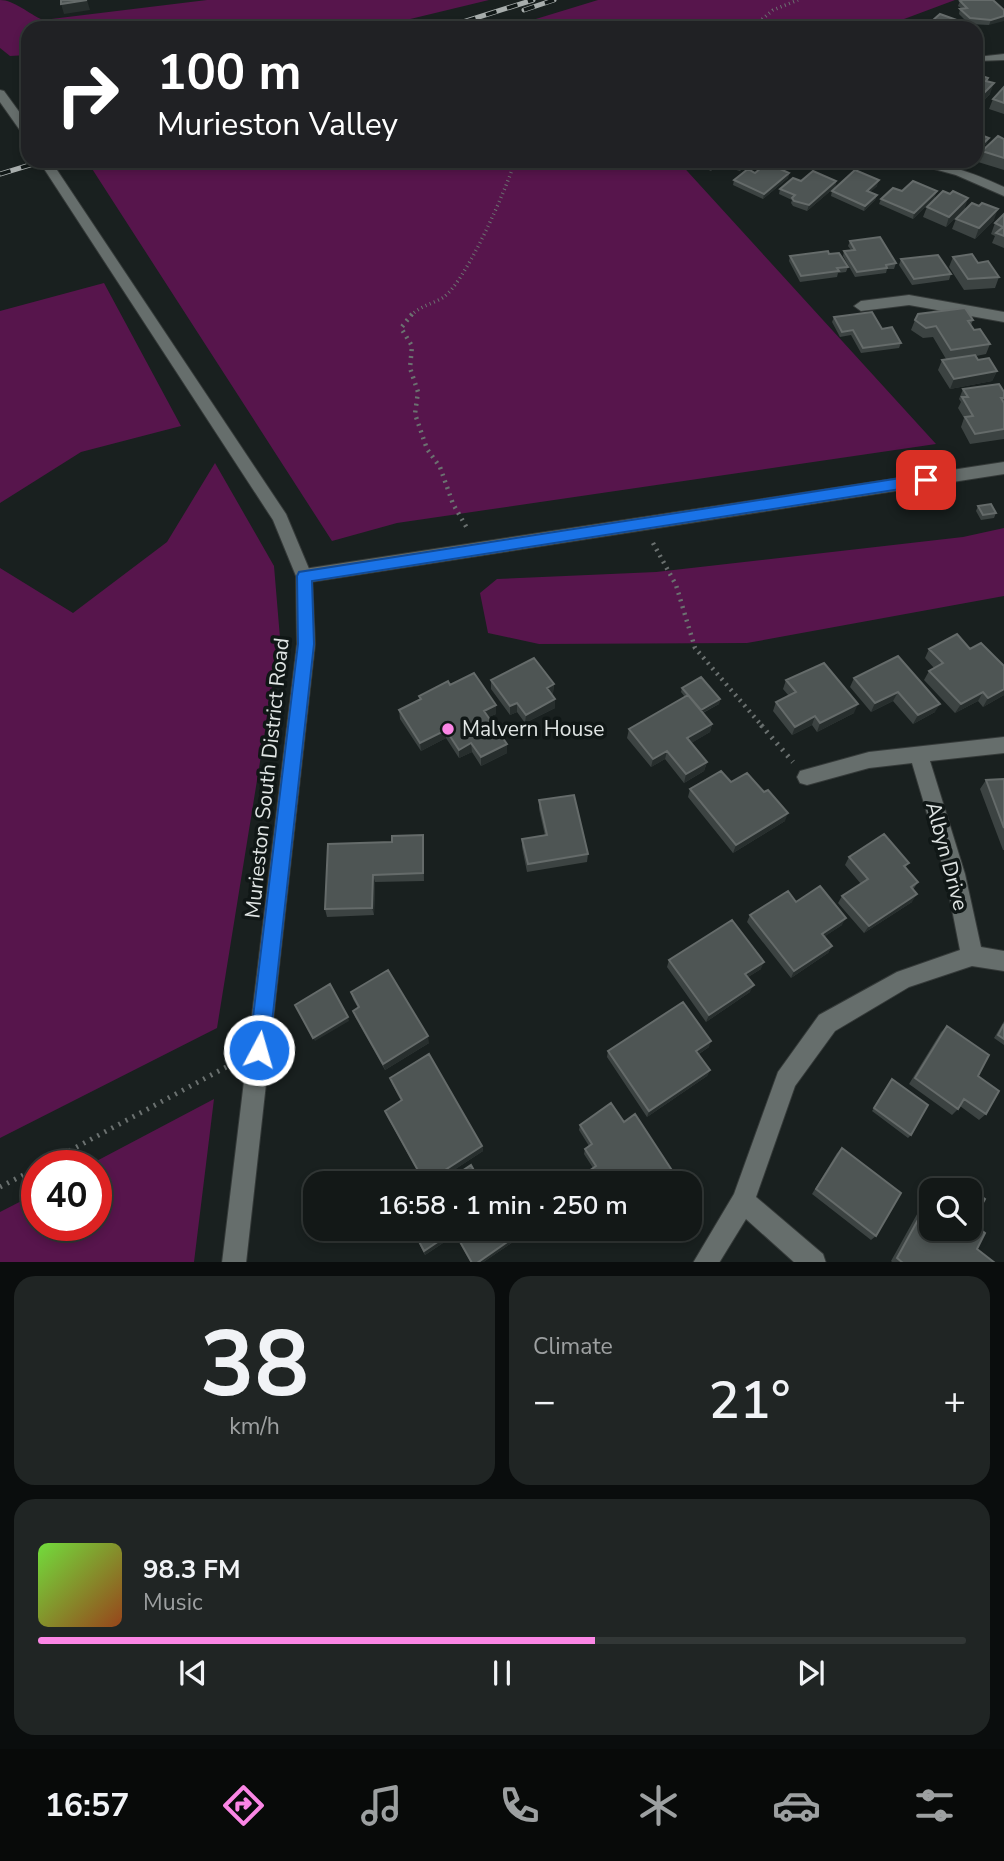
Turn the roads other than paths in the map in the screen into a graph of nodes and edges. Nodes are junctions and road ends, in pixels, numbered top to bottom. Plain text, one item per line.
1 (1004, 57) edge
2 (983, 60) edge
3 (0, 94) edge
4 (21, 124) edge
5 (49, 168) edge
6 (942, 168) edge
7 (1004, 192) edge
8 (861, 306) dead end
9 (1004, 317) edge
10 (1004, 468) edge
11 (304, 576) junction
12 (1004, 745) edge
13 (919, 756) junction
14 (807, 777) road end
15 (972, 956) junction
16 (1004, 961) edge
17 (743, 1201) junction
18 (234, 1262) edge
19 (705, 1262) edge
20 (814, 1262) edge

1 - 2 street
3 - 4 street
5 - 11 street, Murieston South District Road
6 - 7 street
8 - 9 street
10 - 11 street
11 - 18 street, Murieston South District Road
12 - 13 street
13 - 14 street
13 - 15 street, Albyn Drive
15 - 16 street
15 - 17 street
17 - 19 street
17 - 20 street

